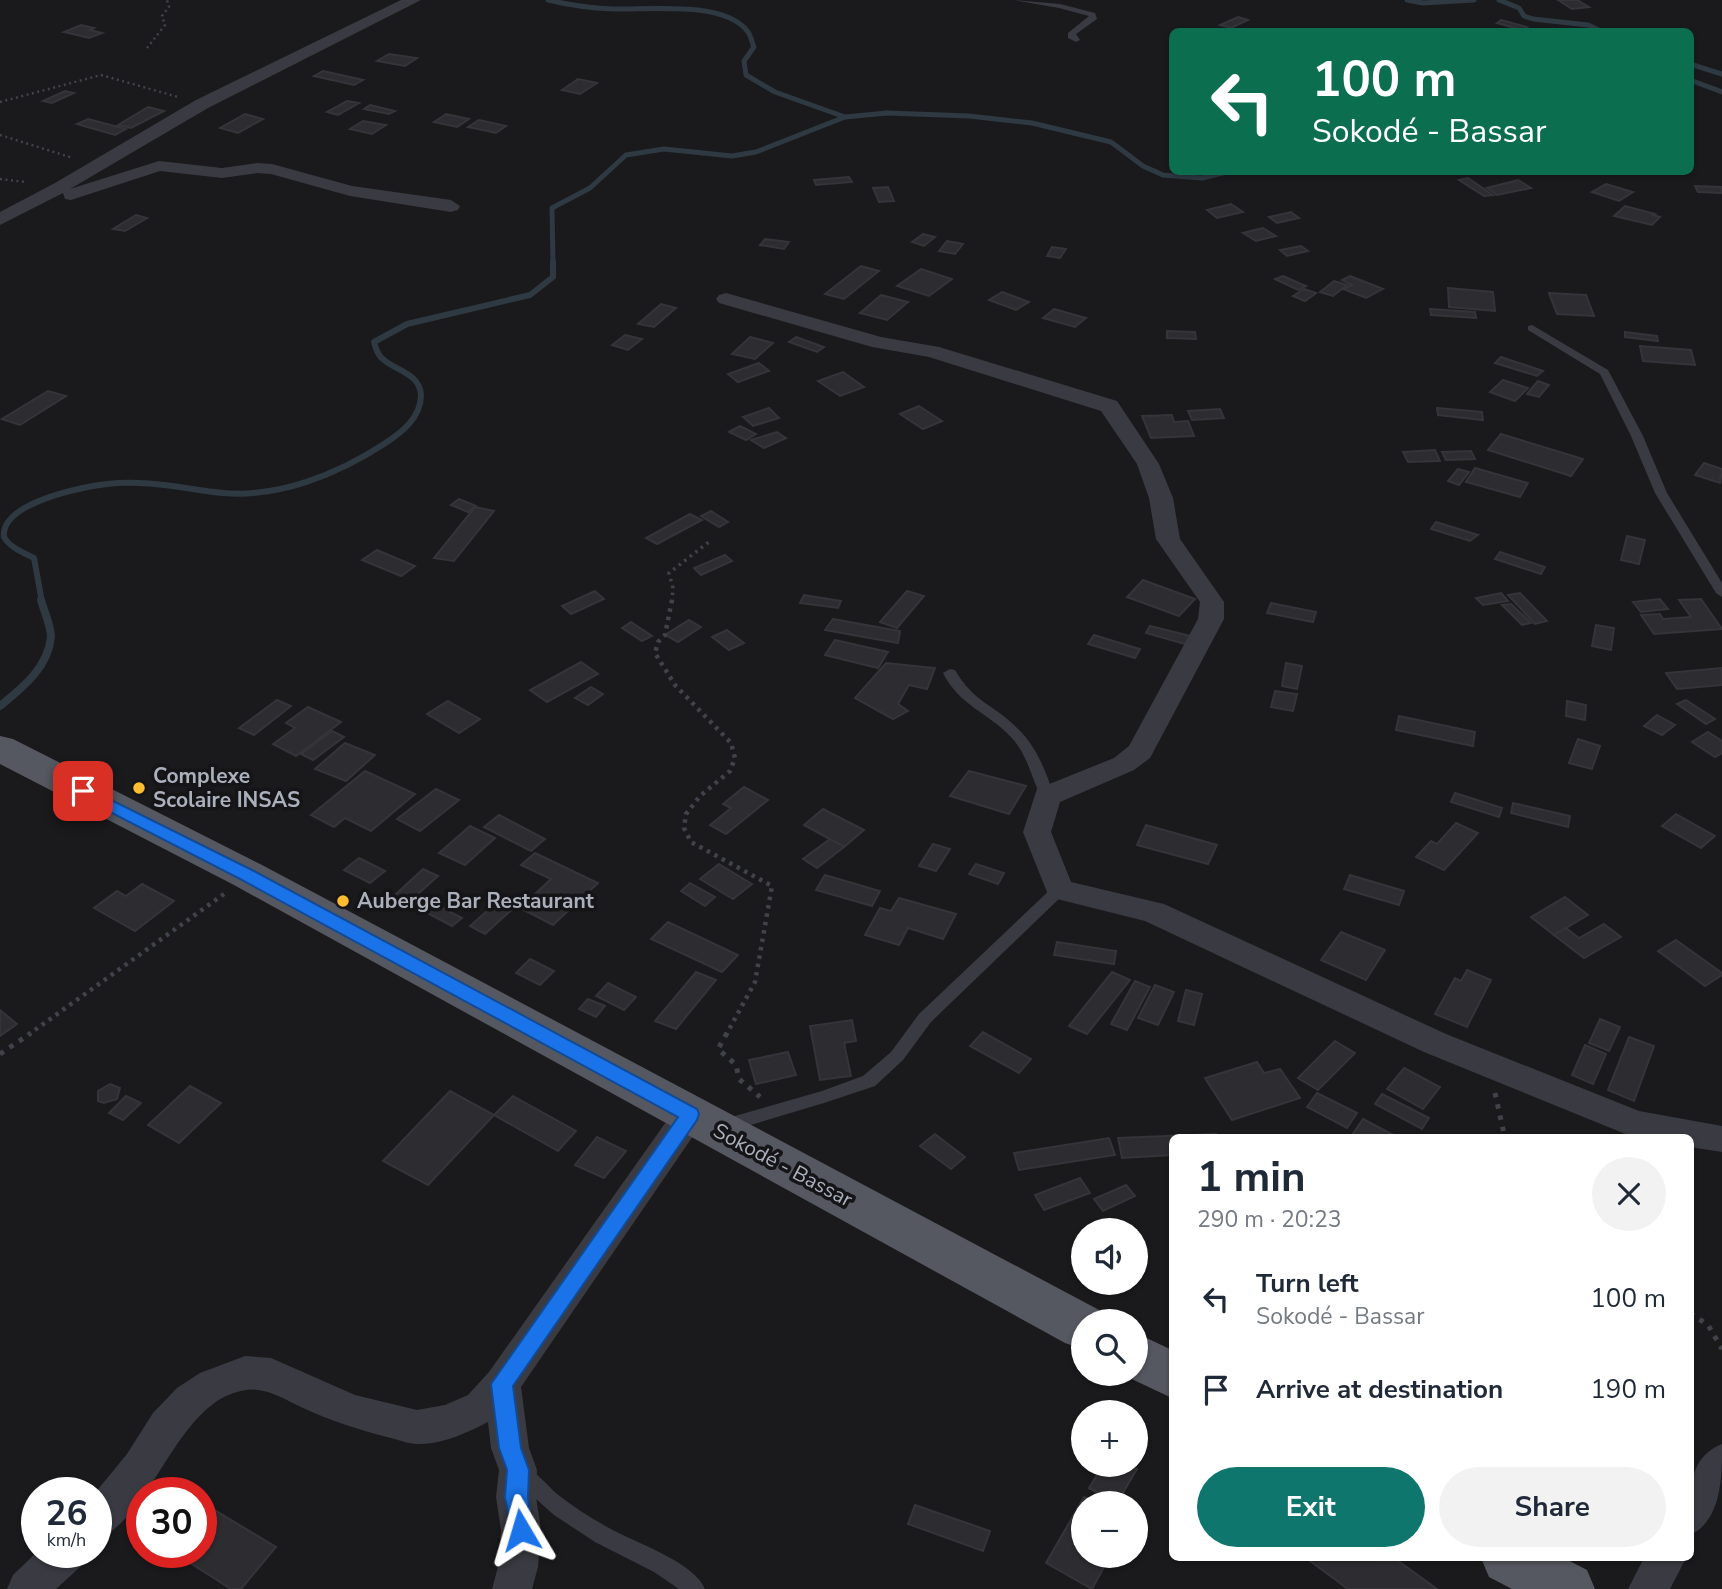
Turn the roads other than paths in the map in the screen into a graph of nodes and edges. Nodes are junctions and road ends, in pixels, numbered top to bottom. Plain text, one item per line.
1 (413, 0) edge
2 (1017, 0) edge
3 (1076, 40) dead end
4 (451, 206) dead end
5 (0, 219) edge
6 (726, 299) dead end
7 (1532, 328) dead end
8 (1722, 593) edge
9 (950, 673) dead end
10 (0, 748) edge
11 (1047, 796) junction
12 (1059, 890) junction
13 (703, 1122) junction
14 (1693, 1134) edge
15 (1694, 1134) edge
16 (1722, 1139) edge
17 (1071, 1321) edge
18 (1148, 1362) edge
19 (1169, 1373) edge
20 (502, 1384) junction
21 (1722, 1462) edge
22 (518, 1470) junction
23 (112, 1502) edge
24 (1694, 1509) edge
25 (1515, 1561) edge
26 (1664, 1561) edge
27 (50, 1568) edge
28 (27, 1589) edge
29 (512, 1589) edge
30 (695, 1589) edge
31 (1567, 1589) edge
32 (1648, 1589) edge

1 - 5 street
2 - 3 lane
4 - 5 street
6 - 11 street
7 - 8 lane
9 - 11 lane
10 - 13 main road, Sokodé - Bassar
11 - 12 street
12 - 13 lane
12 - 14 street
13 - 17 main road, Sokodé - Bassar
13 - 20 street
15 - 16 street
18 - 19 main road
20 - 22 street
20 - 23 street
21 - 24 street
22 - 29 street
22 - 30 lane
25 - 31 main road
26 - 32 street
27 - 28 street

